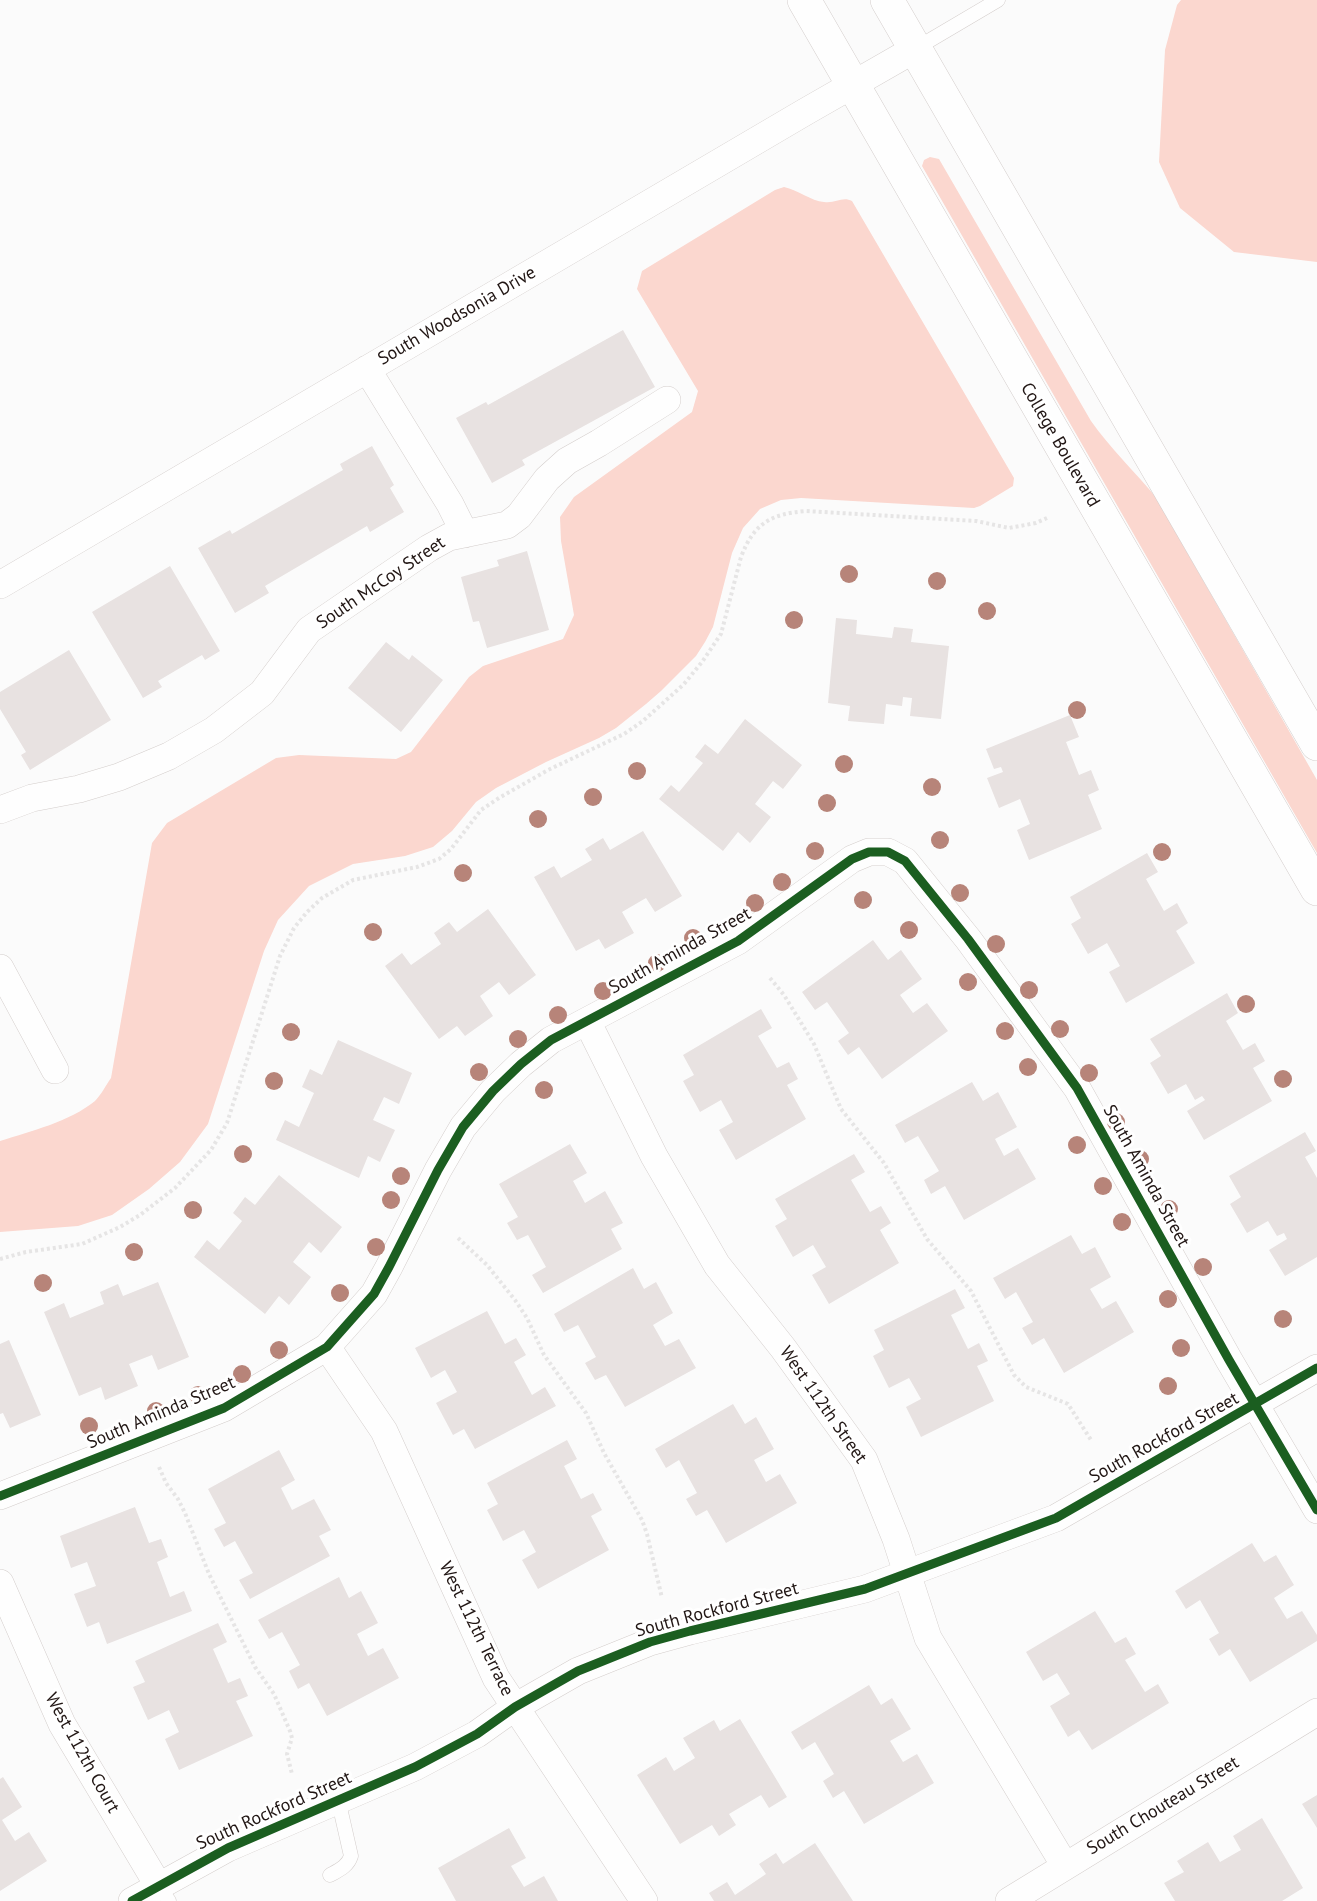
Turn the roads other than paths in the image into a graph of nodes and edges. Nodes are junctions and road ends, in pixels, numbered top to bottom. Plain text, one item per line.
1 (804, 0) edge
2 (887, 0) edge
3 (998, 0) edge
4 (915, 49) junction
5 (852, 84) junction
6 (367, 369) junction
7 (667, 400) dead end
8 (465, 534) junction
9 (0, 585) edge
10 (1317, 744) edge
11 (0, 810) edge
12 (1317, 889) edge
13 (0, 968) edge
14 (587, 1021) junction
15 (55, 1070) dead end
16 (327, 1347) junction
17 (1317, 1368) edge
18 (1256, 1405) junction
19 (0, 1496) edge
20 (1317, 1510) edge
21 (907, 1574) junction
22 (0, 1583) edge
23 (515, 1707) junction
24 (1317, 1712) edge
25 (338, 1799) junction
26 (1065, 1866) junction
27 (330, 1875) dead end
28 (163, 1893) edge
29 (132, 1901) edge
30 (644, 1901) edge
31 (1009, 1901) edge

1 - 5 main road, College Boulevard
2 - 4 main road
3 - 4 lane
4 - 5 street, South Woodsonia Drive
4 - 10 main road
5 - 6 street, South Woodsonia Drive
5 - 12 main road, College Boulevard
6 - 8 street
6 - 9 street, South Woodsonia Drive
7 - 8 street, South McCoy Street
8 - 11 street, South McCoy Street
13 - 15 street
14 - 16 street, South Aminda Street
14 - 18 street, South Aminda Street
14 - 21 street, West 112th Street
16 - 19 street, South Aminda Street
16 - 23 street, West 112th Terrace
17 - 18 street, South Rockford Street
18 - 20 street
18 - 21 street, South Rockford Street
21 - 23 street, South Rockford Street
21 - 26 street, West 112th Street
22 - 28 street, West 112th Court
23 - 25 street, South Rockford Street
23 - 30 street, West 112th Terrace
24 - 26 street, South Chouteau Street
25 - 27 lane
25 - 28 street, South Rockford Street
26 - 31 street, South Chouteau Street
28 - 29 street, South Rockford Street

